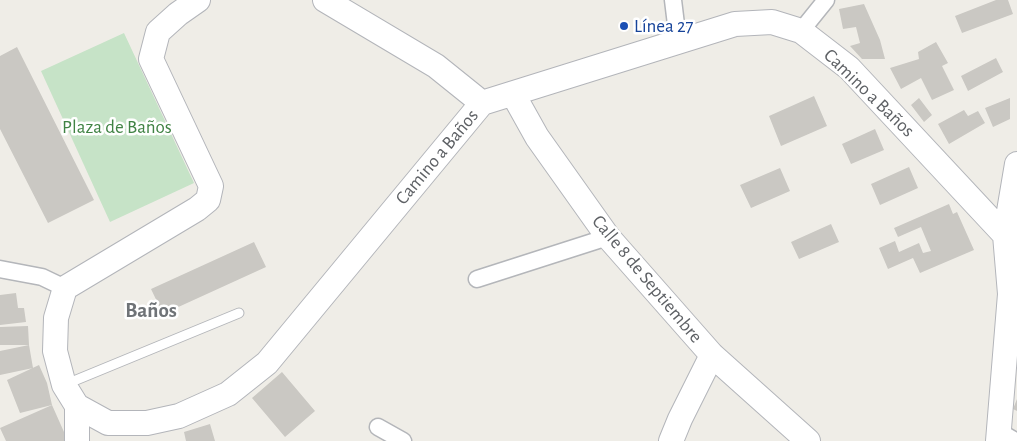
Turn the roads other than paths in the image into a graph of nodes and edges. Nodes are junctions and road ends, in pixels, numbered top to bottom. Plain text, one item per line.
1 (198, 0) edge
2 (326, 0) edge
3 (673, 0) edge
4 (826, 0) edge
5 (801, 31) junction
6 (678, 41) junction
7 (513, 94) junction
8 (482, 103) junction
9 (1017, 164) edge
10 (608, 237) junction
11 (1011, 241) edge
12 (0, 269) edge
13 (477, 278) dead end
14 (65, 288) junction
15 (238, 313) dead end
16 (712, 355) junction
17 (64, 385) junction
18 (76, 406) junction
19 (378, 427) dead end
20 (1004, 438) edge
21 (806, 440) edge
22 (78, 441) edge
23 (404, 441) edge
24 (671, 441) edge

1 - 14 street
2 - 8 street
3 - 6 street
4 - 5 street
5 - 6 street, Camino a Baños
5 - 11 street, Camino a Baños
6 - 7 street, Camino a Baños
7 - 8 street, Camino a Baños
7 - 10 street, Calle 8 de Septiembre
8 - 18 street, Camino a Baños
9 - 11 street
10 - 13 street
10 - 16 street, Calle 8 de Septiembre
11 - 20 street
12 - 14 street
14 - 17 street
15 - 17 lane
16 - 21 street, Calle 8 de Septiembre
16 - 24 street
17 - 18 street
18 - 22 street
19 - 23 street

